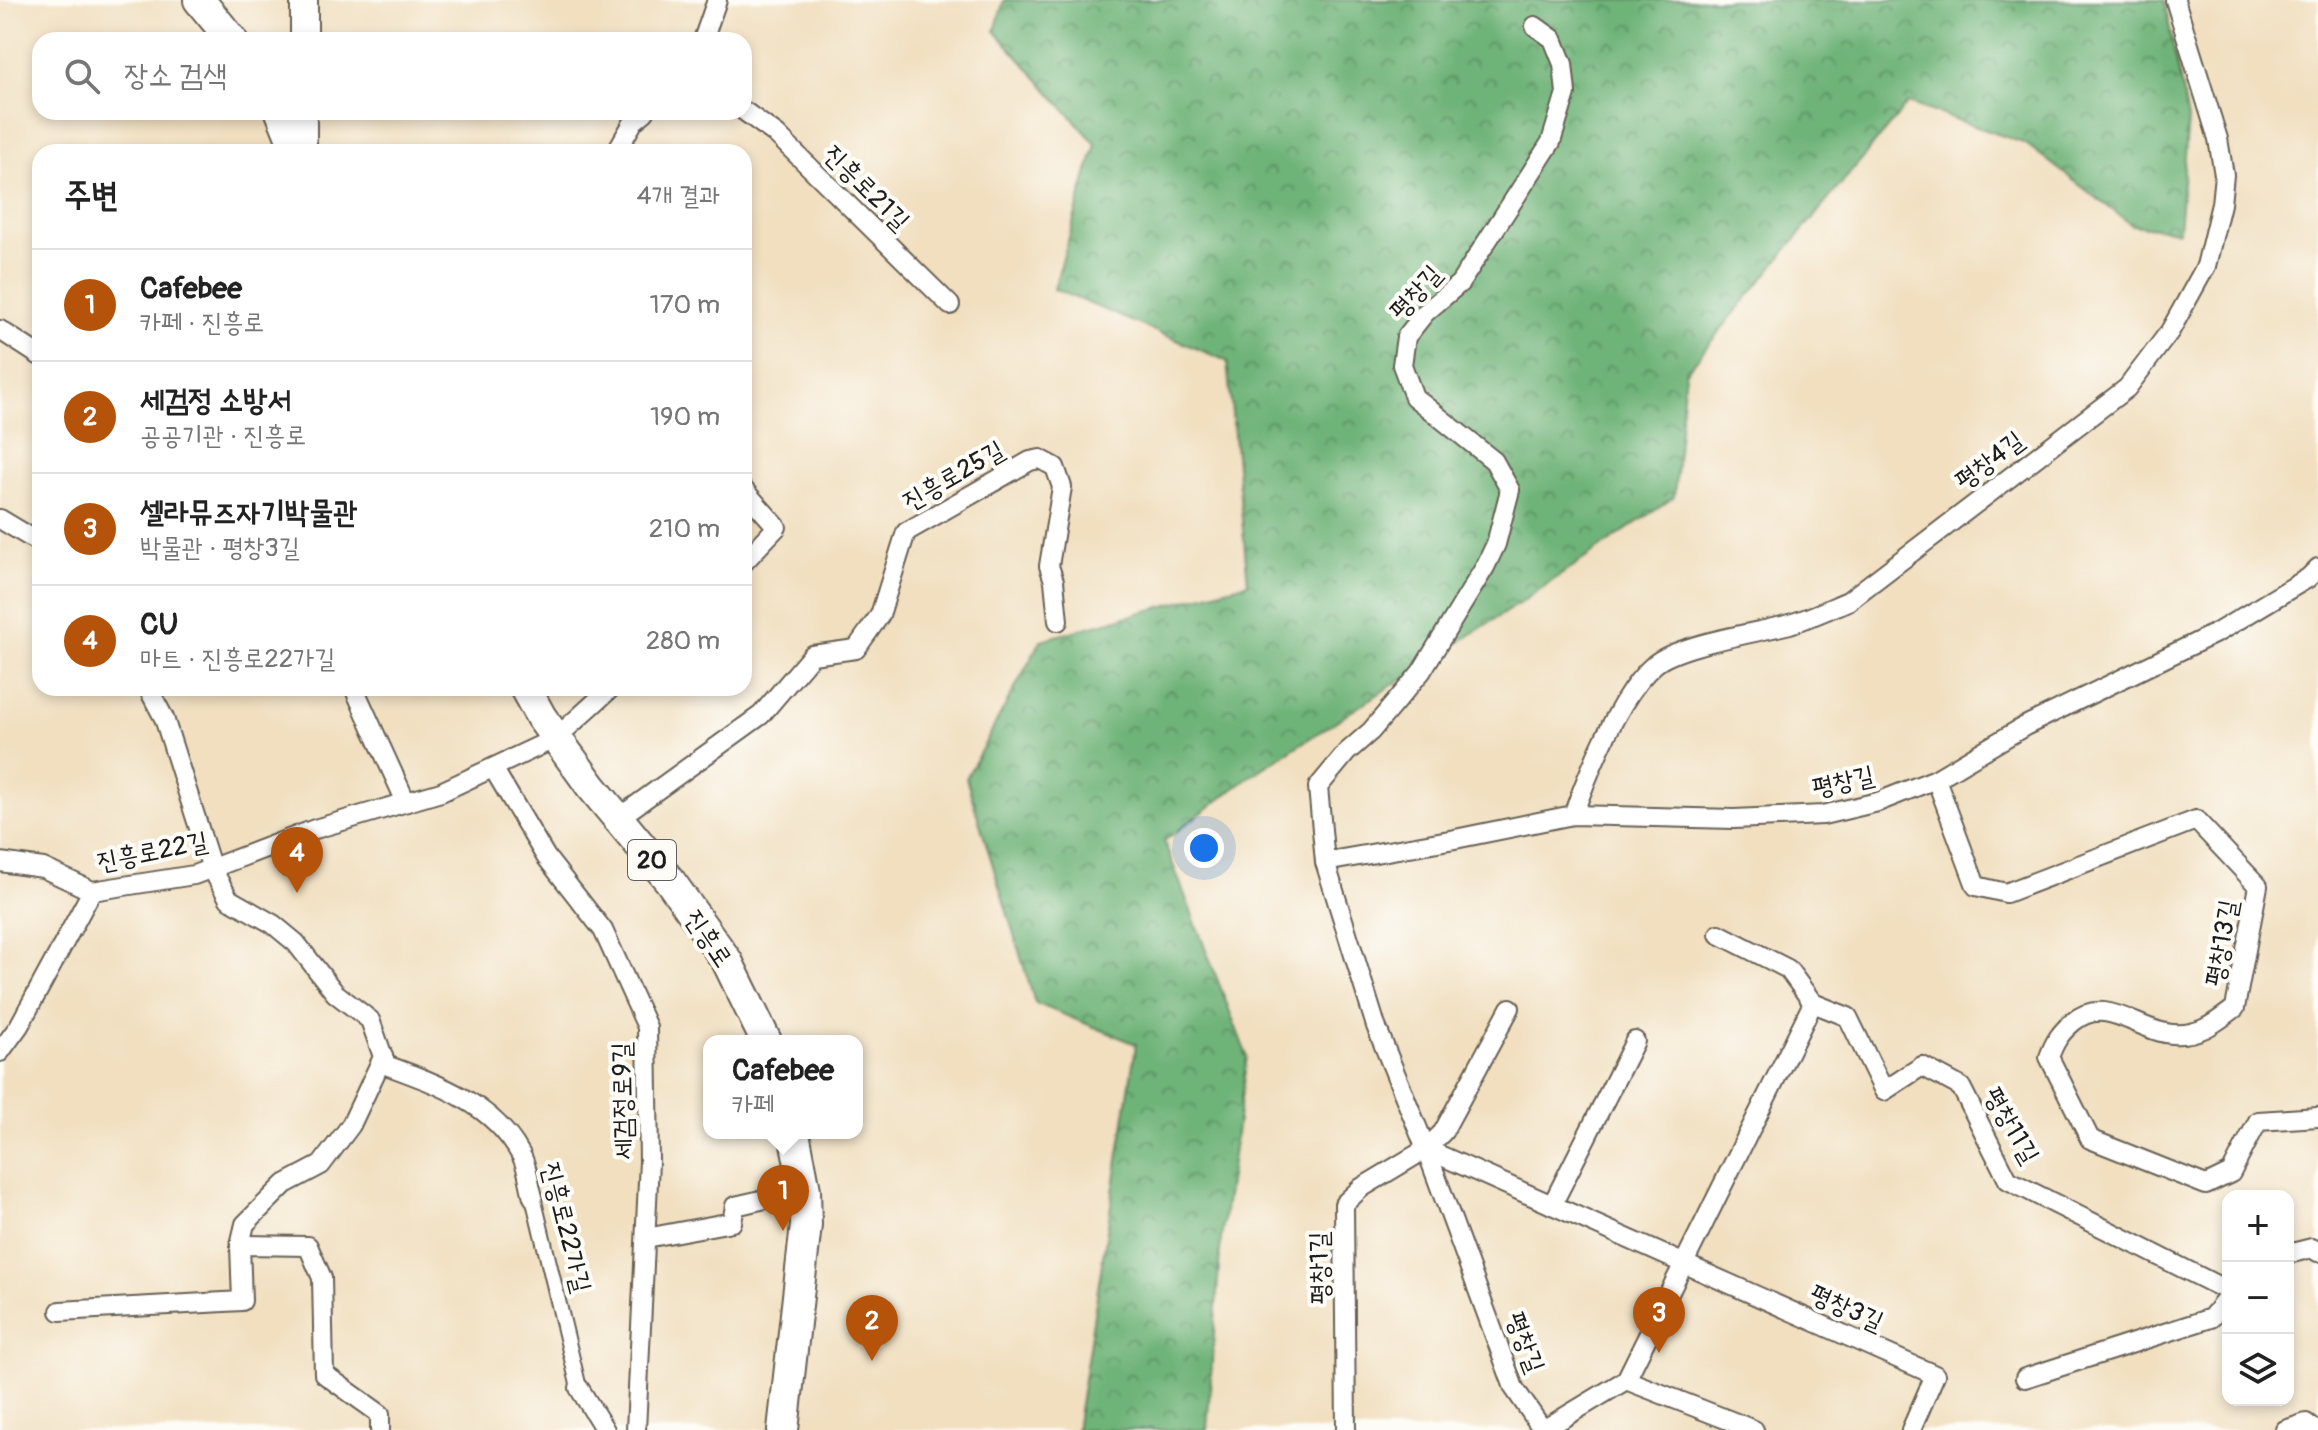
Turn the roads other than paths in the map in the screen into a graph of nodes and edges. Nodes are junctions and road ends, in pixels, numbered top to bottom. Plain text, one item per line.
1 (304, 0) edge
2 (717, 0) edge
3 (2175, 0) edge
4 (205, 2) edge
5 (1535, 26) dead end
6 (226, 32) edge
7 (304, 32) edge
8 (706, 32) edge
9 (752, 117) edge
10 (285, 120) edge
11 (302, 120) edge
12 (635, 120) edge
13 (296, 144) edge
14 (301, 144) edge
15 (621, 144) edge
16 (950, 305) dead end
17 (0, 330) edge
18 (32, 351) edge
19 (752, 499) edge
20 (0, 519) edge
21 (32, 538) edge
22 (752, 554) edge
23 (2318, 568) edge
24 (1058, 621) dead end
25 (152, 696) edge
26 (358, 696) edge
27 (530, 696) edge
28 (602, 696) edge
29 (556, 738) junction
30 (493, 768) junction
31 (1936, 779) junction
32 (406, 802) junction
33 (1573, 815) junction
34 (617, 819) junction
35 (0, 862) edge
36 (1325, 862) junction
37 (212, 869) junction
38 (92, 891) junction
39 (1719, 934) dead end
40 (1813, 1003) junction
41 (1510, 1008) dead end
42 (763, 1035) edge
43 (1635, 1041) dead end
44 (0, 1052) edge
45 (383, 1057) junction
46 (2318, 1117) edge
47 (795, 1139) edge
48 (1426, 1149) junction
49 (805, 1190) junction
50 (533, 1197) joint
51 (1552, 1205) junction
52 (646, 1238) junction
53 (240, 1245) junction
54 (2294, 1252) edge
55 (2318, 1252) edge
56 (1684, 1263) junction
57 (2222, 1291) edge
58 (2222, 1302) edge
59 (60, 1311) dead end
60 (2025, 1378) dead end
61 (1626, 1380) junction
62 (579, 1388) joint
63 (380, 1430) edge
64 (605, 1430) edge
65 (636, 1430) edge
66 (783, 1430) edge
67 (1346, 1430) edge
68 (1543, 1430) edge
69 (1754, 1430) edge
70 (1911, 1430) edge
71 (2285, 1430) edge
72 (2315, 1430) edge

1 - 7 main road
2 - 8 street
3 - 33 street, 평창4길
4 - 6 main road
5 - 36 street, 평창길 / 평창길
9 - 16 street, 진흥로21길
10 - 13 main road
11 - 14 main road
12 - 15 street
17 - 18 street
19 - 22 street
20 - 21 street
23 - 31 street, 평창길 / 평창길
24 - 34 street, 진흥로25길
25 - 37 street
26 - 32 street
27 - 29 main road, 진흥로 / 20
28 - 29 street, 진흥로22길
29 - 30 street, 진흥로22길
29 - 34 main road, 진흥로 / 20
30 - 32 street, 진흥로22길
30 - 52 street, 세검정로9길
31 - 33 street, 평창길 / 평창길
31 - 46 street, 평창13길
32 - 37 street, 진흥로22길
33 - 36 street, 평창길 / 평창길
34 - 42 main road, 진흥로 / 20
35 - 38 street, 진흥로22길
36 - 48 street, 평창길 / 평창길
37 - 38 street, 진흥로22길
37 - 45 street
38 - 44 street
39 - 40 street, 평창11길
40 - 56 street
40 - 57 street, 평창11길
41 - 48 street
43 - 51 street
45 - 50 street, 진흥로22가길
45 - 53 street
47 - 49 main road
48 - 51 street, 평창3길
48 - 67 street, 평창1길
48 - 68 street, 평창길 / 평창길
49 - 52 street
49 - 66 main road
50 - 62 street, 진흥로22가길
51 - 56 street, 평창3길
52 - 65 street, 세검정로9길
53 - 59 street
53 - 63 street
54 - 55 street
56 - 61 street
56 - 70 street, 평창3길
58 - 60 street, 평창11길
61 - 68 street
61 - 69 street
62 - 64 street, 진흥로22가길
71 - 72 street

